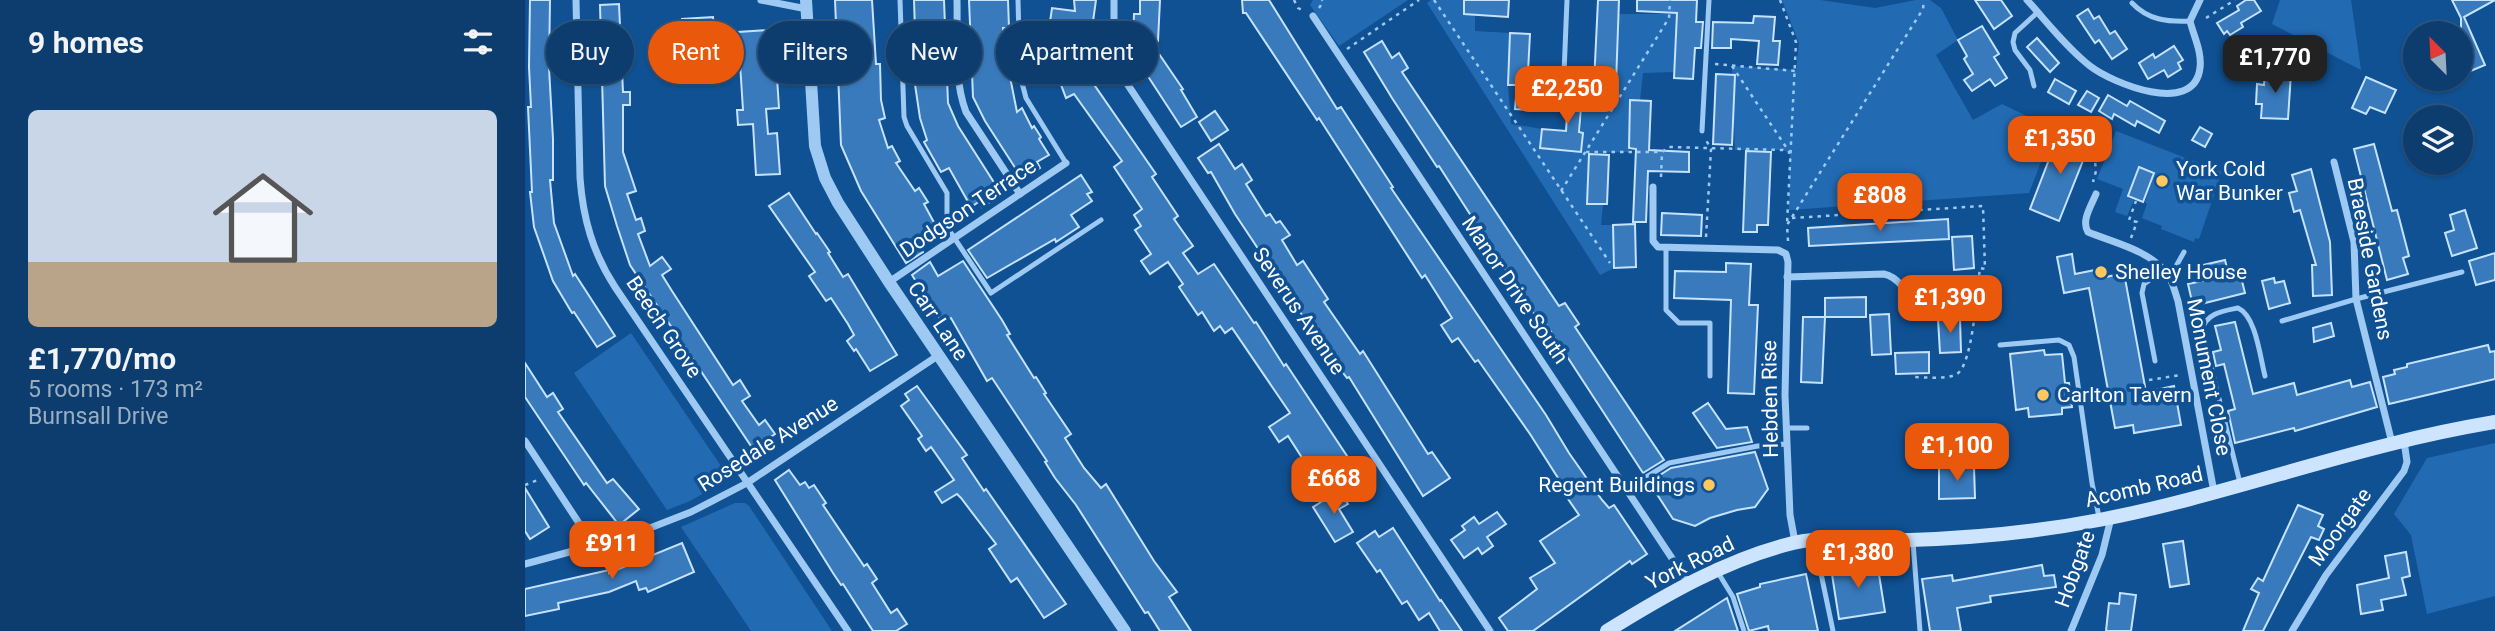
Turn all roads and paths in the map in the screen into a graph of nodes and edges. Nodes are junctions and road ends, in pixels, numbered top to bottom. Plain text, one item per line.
1 (576, 0) edge
2 (761, 0) edge
3 (900, 0) edge
4 (957, 0) edge
5 (1018, 0) edge
6 (1114, 0) edge
7 (1419, 0) edge
8 (1434, 0) edge
9 (1567, 0) edge
10 (1670, 0) edge
11 (1709, 0) edge
12 (1780, 0) edge
13 (1924, 0) edge
14 (2027, 0) edge
15 (2200, 0) edge
16 (2235, 0) edge
17 (2132, 3) dead end
18 (806, 5) edge
19 (2038, 12) junction
20 (1313, 16) dead end
21 (2190, 24) junction
22 (1339, 55) junction
23 (1706, 63) junction
24 (1732, 66) junction
25 (1796, 71) junction
26 (2034, 86) dead end
27 (1537, 98) dead end
28 (1702, 131) joint
29 (1711, 149) junction
30 (1586, 152) junction
31 (1662, 152) junction
32 (1790, 153) junction
33 (2089, 159) dead end
34 (2334, 162) dead end
35 (1066, 163) joint
36 (2094, 179) dead end
37 (1653, 187) joint
38 (1562, 191) junction
39 (1020, 194) junction
40 (2096, 194) dead end
41 (2136, 201) dead end
42 (1792, 218) junction
43 (1101, 220) dead end
44 (1787, 225) junction
45 (954, 238) junction
46 (1666, 247) junction
47 (1705, 248) junction
48 (2126, 248) junction
49 (2184, 252) dead end
50 (1786, 254) junction
51 (1610, 263) dead end
52 (2462, 272) dead end
53 (1787, 277) junction
54 (2169, 277) junction
55 (888, 282) junction
56 (2356, 299) junction
57 (1918, 313) dead end
58 (2282, 321) dead end
59 (2000, 345) dead end
60 (939, 355) junction
61 (2155, 361) dead end
62 (2191, 373) junction
63 (1710, 376) dead end
64 (2265, 376) dead end
65 (1913, 377) dead end
66 (2150, 380) dead end
67 (2495, 422) edge
68 (1786, 428) junction
69 (1807, 428) dead end
70 (525, 441) edge
71 (2398, 442) junction
72 (1787, 444) junction
73 (747, 483) junction
74 (2241, 486) junction
75 (1627, 489) junction
76 (2214, 494) junction
77 (2105, 519) junction
78 (1814, 540) junction
79 (1913, 540) junction
80 (1795, 543) junction
81 (594, 546) junction
82 (525, 564) edge
83 (1717, 571) junction
84 (1689, 584) junction
85 (848, 631) edge
86 (1125, 631) edge
87 (1490, 631) edge
88 (1607, 631) edge
89 (1744, 631) edge
90 (1833, 631) edge
91 (1920, 631) edge
92 (2071, 631) edge
93 (2292, 631) edge

1 - 73 street, Beech Grove
2 - 18 street
3 - 45 lane
4 - 39 street
5 - 35 lane
6 - 87 street, Severus Avenue
7 - 22 path
8 - 38 path
9 - 27 lane
10 - 30 path
11 - 23 lane
12 - 25 path
13 - 42 path
14 - 19 street
15 - 21 street
16 - 21 path
17 - 21 lane
18 - 55 street, Carr Lane
19 - 21 street
19 - 26 lane
20 - 22 street, Manor Drive South
22 - 75 street, Manor Drive South
23 - 24 path
23 - 28 lane
24 - 25 path
24 - 32 path
25 - 32 path
28 - 29 path
29 - 31 path
29 - 32 path
29 - 47 path
30 - 31 path
30 - 38 path
31 - 37 path
32 - 44 path
33 - 36 path
34 - 56 street, Braeside Gardens
35 - 39 street, Dodgson Terrace
37 - 46 street
38 - 51 path
39 - 45 street, Dodgson Terrace
40 - 48 street, Monument Close
41 - 48 path
42 - 44 path
42 - 65 path
43 - 45 lane
44 - 50 path
45 - 55 street, Dodgson Terrace
46 - 47 street
46 - 63 lane
47 - 50 street
48 - 54 street, Monument Close
49 - 54 lane
50 - 53 street, Hebden Rise
52 - 56 lane
53 - 57 street
53 - 68 street, Hebden Rise
54 - 61 lane
54 - 62 street, Monument Close
55 - 60 street, Carr Lane
56 - 58 lane
56 - 71 street, Braeside Gardens
59 - 77 lane
60 - 73 street, Rosedale Avenue
60 - 86 street, Carr Lane
62 - 66 path
62 - 76 street, Monument Close
64 - 74 lane
67 - 71 main road, Acomb Road
68 - 69 lane
68 - 72 street, Hebden Rise
70 - 81 street
71 - 74 main road, Acomb Road
71 - 93 street, Moorgate
72 - 75 lane
72 - 80 street, Hebden Rise
73 - 81 street, Rosedale Avenue
73 - 85 street, Beech Grove
74 - 76 main road, Acomb Road
75 - 84 street, Manor Drive South
76 - 77 main road, Acomb Road
77 - 79 main road, Acomb Road
77 - 92 street, Hobgate
78 - 79 main road, Acomb Road
78 - 80 main road, Acomb Road
78 - 90 lane
79 - 91 lane
80 - 83 main road, York Road
81 - 82 street, Rosedale Avenue
83 - 84 main road, York Road
83 - 89 lane
84 - 88 main road, York Road

